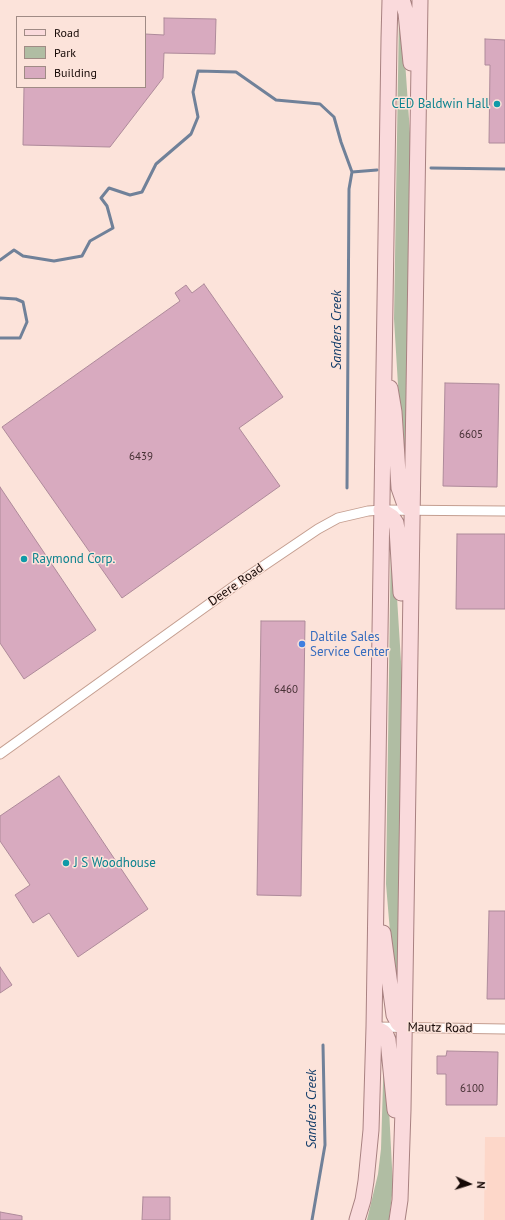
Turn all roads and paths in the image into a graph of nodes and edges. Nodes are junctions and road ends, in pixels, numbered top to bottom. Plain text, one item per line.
1 (390, 0) edge
2 (400, 0) edge
3 (420, 0) edge
4 (418, 118) junction
5 (384, 346) junction
6 (382, 510) junction
7 (411, 510) junction
8 (505, 511) edge
9 (409, 667) junction
10 (0, 754) edge
11 (376, 880) junction
12 (374, 1027) junction
13 (404, 1028) junction
14 (505, 1029) edge
15 (400, 1175) junction
16 (357, 1220) edge
17 (397, 1220) edge

1 - 5 main road
2 - 4 main road
3 - 4 main road
4 - 7 main road
5 - 6 main road
5 - 7 main road
6 - 7 street, Deere Road
6 - 9 main road
6 - 10 street, Deere Road
6 - 11 main road
7 - 8 street, Deere Road
7 - 9 main road
9 - 13 main road
11 - 12 main road
11 - 13 main road
12 - 13 street, Mautz Road
12 - 15 main road
12 - 16 main road
13 - 14 street, Mautz Road
13 - 15 main road
15 - 17 main road

